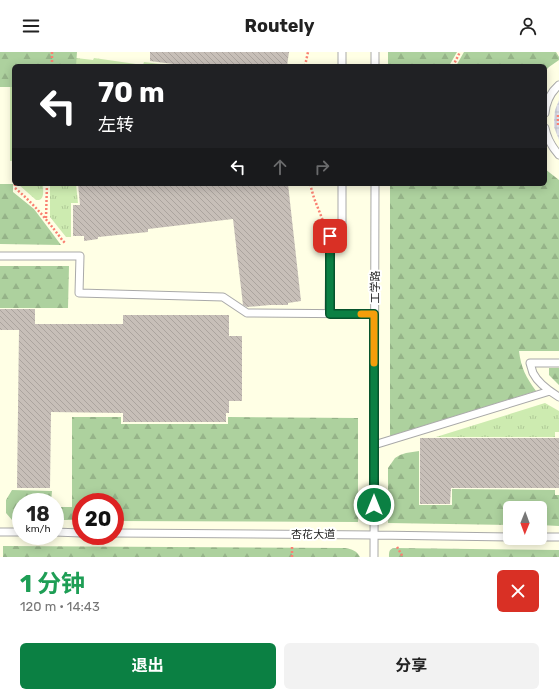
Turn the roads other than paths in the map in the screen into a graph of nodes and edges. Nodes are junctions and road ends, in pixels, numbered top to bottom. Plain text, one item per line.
1 (342, 52) edge
2 (375, 52) edge
3 (342, 64) edge
4 (375, 64) edge
5 (559, 84) edge
6 (547, 106) edge
7 (547, 135) edge
8 (559, 155) edge
9 (342, 186) edge
10 (375, 186) edge
11 (0, 256) edge
12 (330, 314) junction
13 (374, 314) junction
14 (559, 364) edge
15 (550, 391) junction
16 (559, 397) edge
17 (374, 445) junction
18 (0, 532) edge
19 (12, 532) edge
20 (124, 533) edge
21 (374, 534) junction
22 (503, 536) edge
23 (547, 537) edge
24 (559, 537) edge
25 (374, 557) edge

1 - 3 lane
2 - 4 lane
5 - 6 lane
7 - 8 lane
9 - 12 lane
10 - 13 lane, 工学路
11 - 12 lane
12 - 13 lane
13 - 17 lane, 工学路
14 - 15 lane
15 - 16 lane
15 - 17 lane
17 - 21 lane, 工学路
18 - 19 lane
20 - 21 lane, 杏花大道
21 - 22 lane, 杏花大道
21 - 25 lane, 工学路
23 - 24 lane

